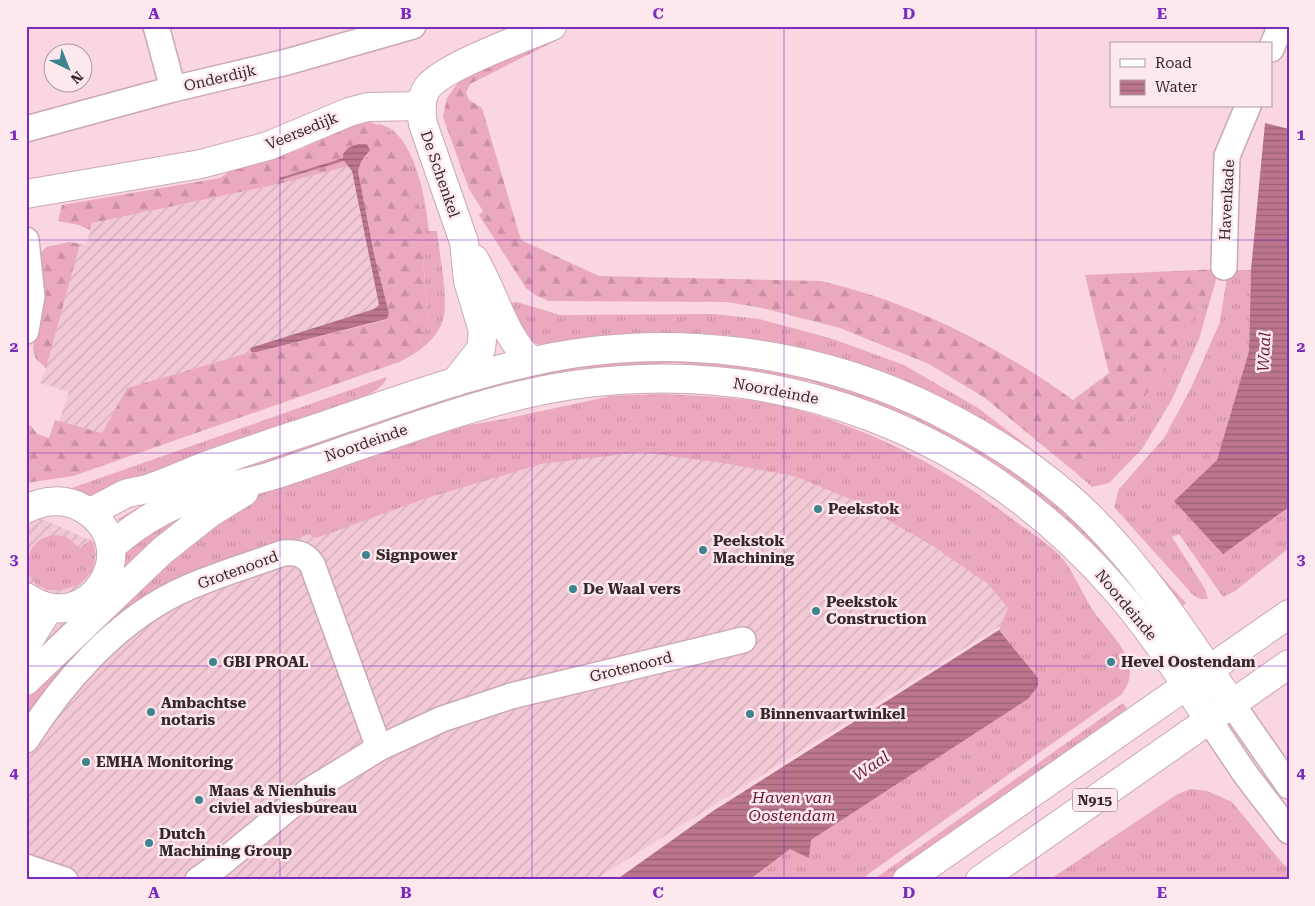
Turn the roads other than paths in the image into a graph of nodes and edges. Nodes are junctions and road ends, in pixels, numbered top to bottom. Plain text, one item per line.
1 (156, 26) edge
2 (413, 26) edge
3 (552, 26) edge
4 (1281, 26) edge
5 (1272, 47) edge
6 (173, 89) junction
7 (422, 106) junction
8 (1247, 108) edge
9 (26, 130) edge
10 (26, 194) edge
11 (26, 240) edge
12 (464, 242) junction
13 (1224, 267) dead end
14 (26, 331) edge
15 (532, 361) junction
16 (454, 382) junction
17 (269, 477) junction
18 (26, 509) edge
19 (101, 527) junction
20 (26, 529) edge
21 (38, 603) edge
22 (1289, 614) edge
23 (743, 640) dead end
24 (26, 645) edge
25 (1289, 664) edge
26 (1209, 670) junction
27 (26, 681) edge
28 (1186, 685) junction
29 (1232, 704) junction
30 (1209, 720) junction
31 (26, 740) edge
32 (380, 748) junction
33 (1289, 786) edge
34 (1289, 831) edge
35 (26, 867) edge
36 (65, 880) edge
37 (198, 880) edge
38 (907, 880) edge
39 (980, 880) edge

1 - 6 street
2 - 6 street, Onderdijk
3 - 7 main road
4 - 5 street
6 - 9 street, Onderdijk
7 - 10 main road, Veersedijk
7 - 12 main road, De Schenkel
8 - 13 street, Havenkade
11 - 14 street
12 - 15 main road, De Schenkel
12 - 16 main road, De Schenkel
15 - 16 main road, Noordeinde
15 - 26 main road, Noordeinde
16 - 19 main road, Noordeinde
17 - 19 main road, Noordeinde
17 - 27 main road
17 - 28 main road, Noordeinde
18 - 19 main road
19 - 20 main road
19 - 21 main road
21 - 24 main road
22 - 26 main road, N915
23 - 32 street, Grotenoord
25 - 29 main road, N915
26 - 28 main road, N915
26 - 29 main road, Noordeinde
28 - 30 main road, Noordeinde
28 - 38 main road, N915
29 - 30 main road, N915
29 - 33 street, Noordeinde
30 - 34 street, Noordeinde
30 - 39 main road, N915
31 - 32 street, Grotenoord
32 - 37 street, Grotenoord
35 - 36 street

